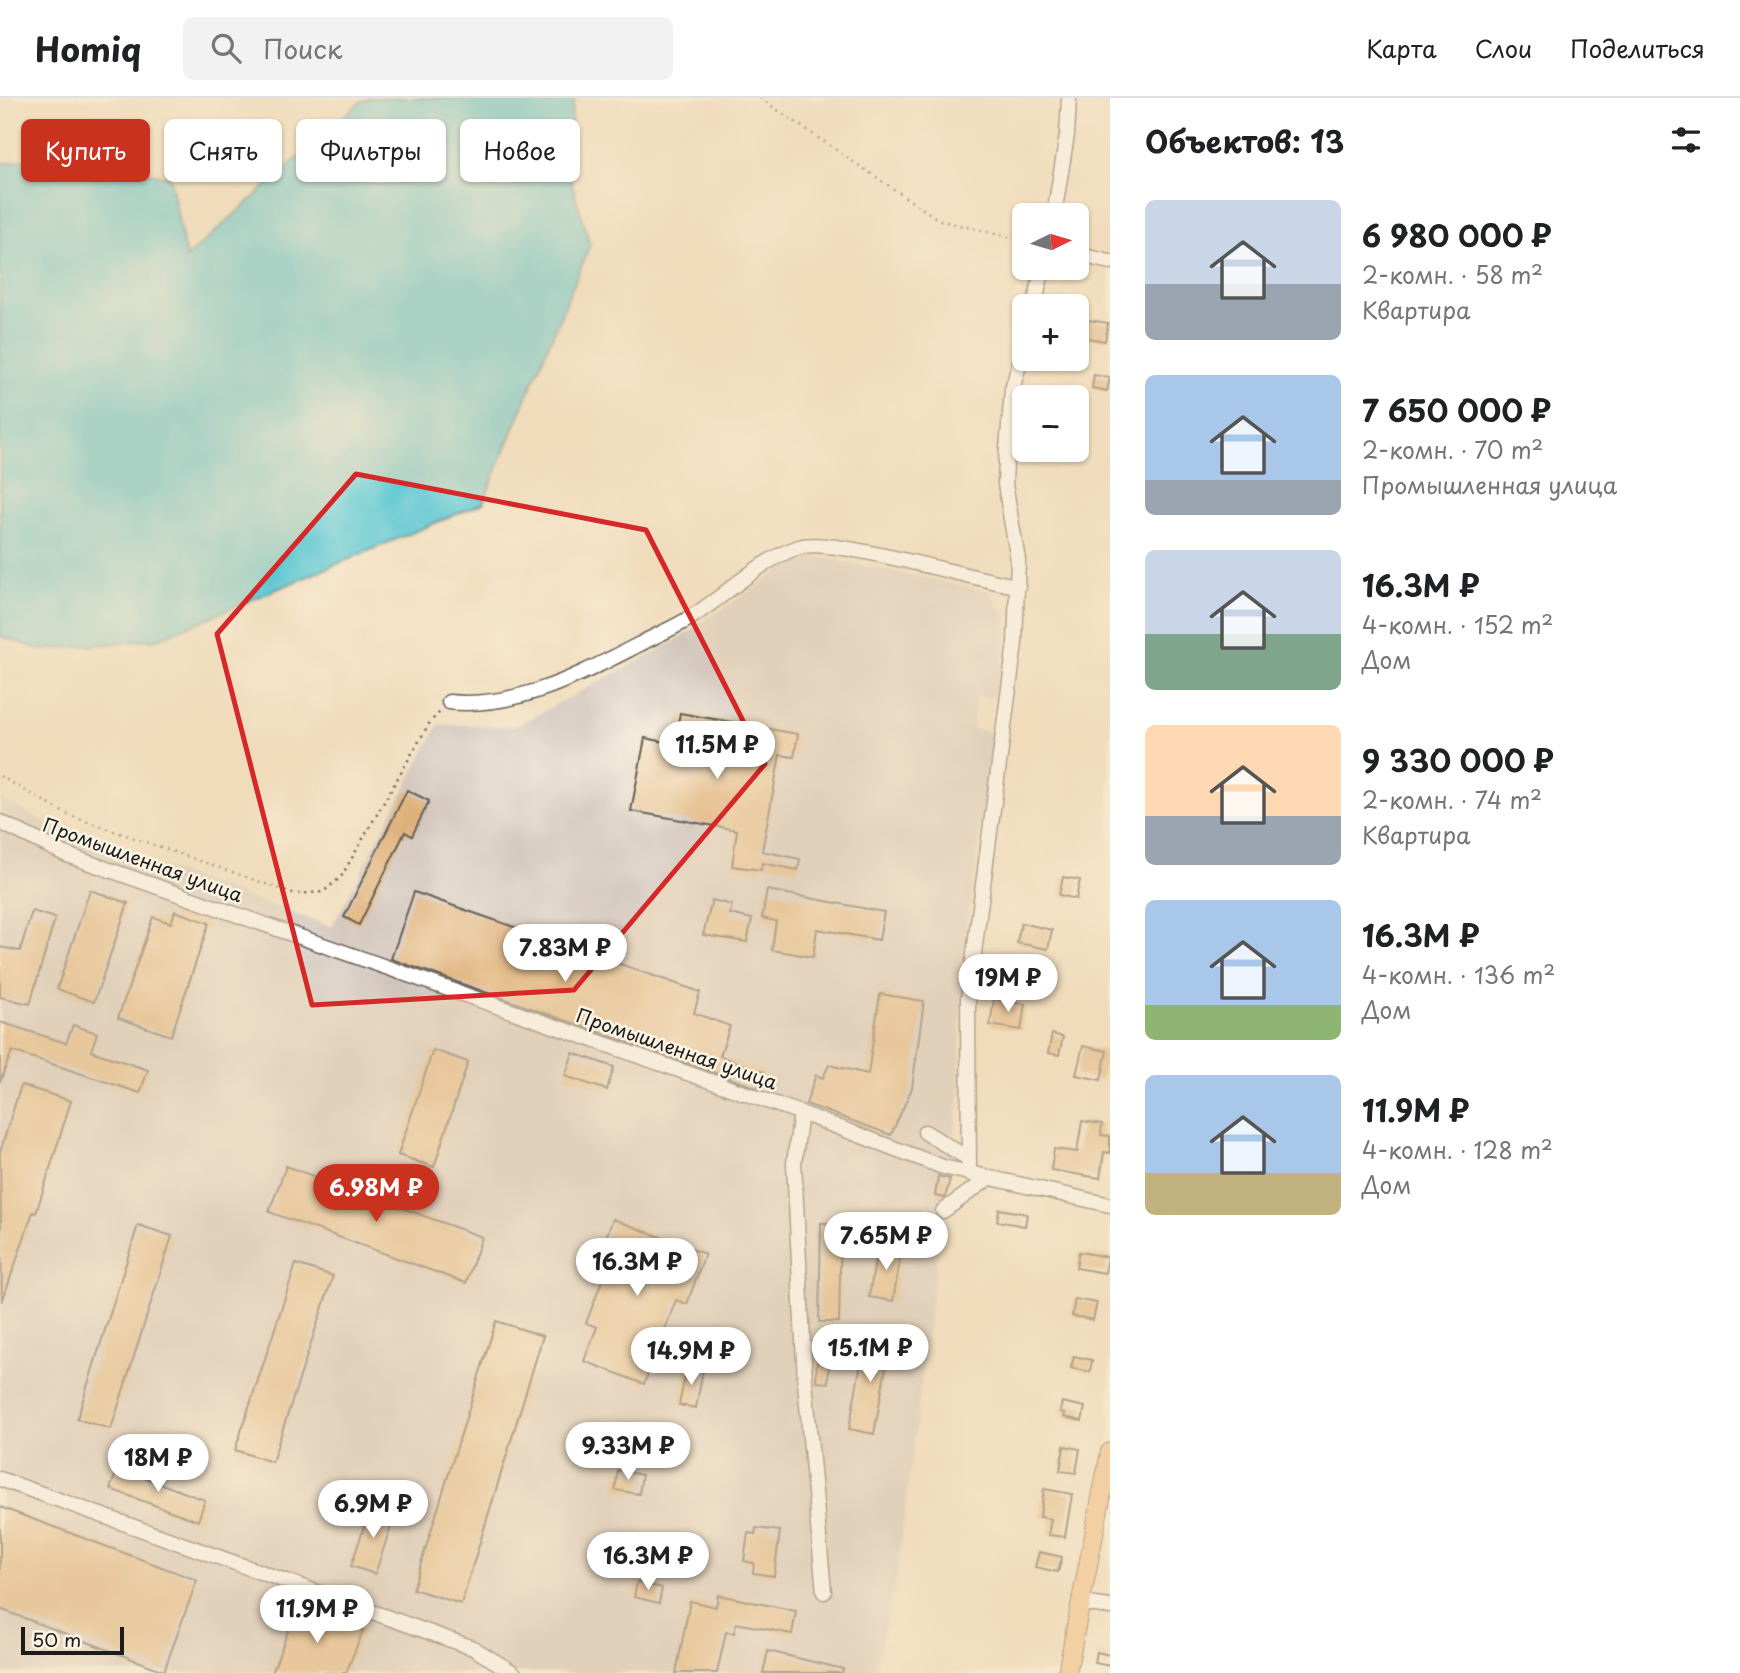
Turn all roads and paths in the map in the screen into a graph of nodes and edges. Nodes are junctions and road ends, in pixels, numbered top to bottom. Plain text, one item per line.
1 (761, 98) edge
2 (1069, 98) edge
3 (1057, 203) edge
4 (1012, 238) edge
5 (1089, 257) edge
6 (1110, 262) edge
7 (1017, 371) edge
8 (1018, 586) junction
9 (449, 702) joint
10 (0, 776) edge
11 (0, 822) edge
12 (801, 1113) junction
13 (925, 1132) dead end
14 (969, 1167) junction
15 (989, 1178) junction
16 (1110, 1205) edge
17 (943, 1211) dead end
18 (1110, 1452) edge
19 (0, 1479) edge
20 (824, 1592) dead end
21 (1081, 1602) junction
22 (1110, 1607) edge
23 (514, 1673) edge
24 (1067, 1673) edge

1 - 4 path
2 - 3 street
5 - 6 street
7 - 8 street
8 - 9 street
8 - 14 street
9 - 10 path
11 - 12 street, Промышленная улица
12 - 14 street, Промышленная улица
12 - 20 street
13 - 14 street
14 - 15 street, Промышленная улица
15 - 16 street, Промышленная улица
15 - 17 street
18 - 21 main road
19 - 23 street
21 - 22 street
21 - 24 main road

